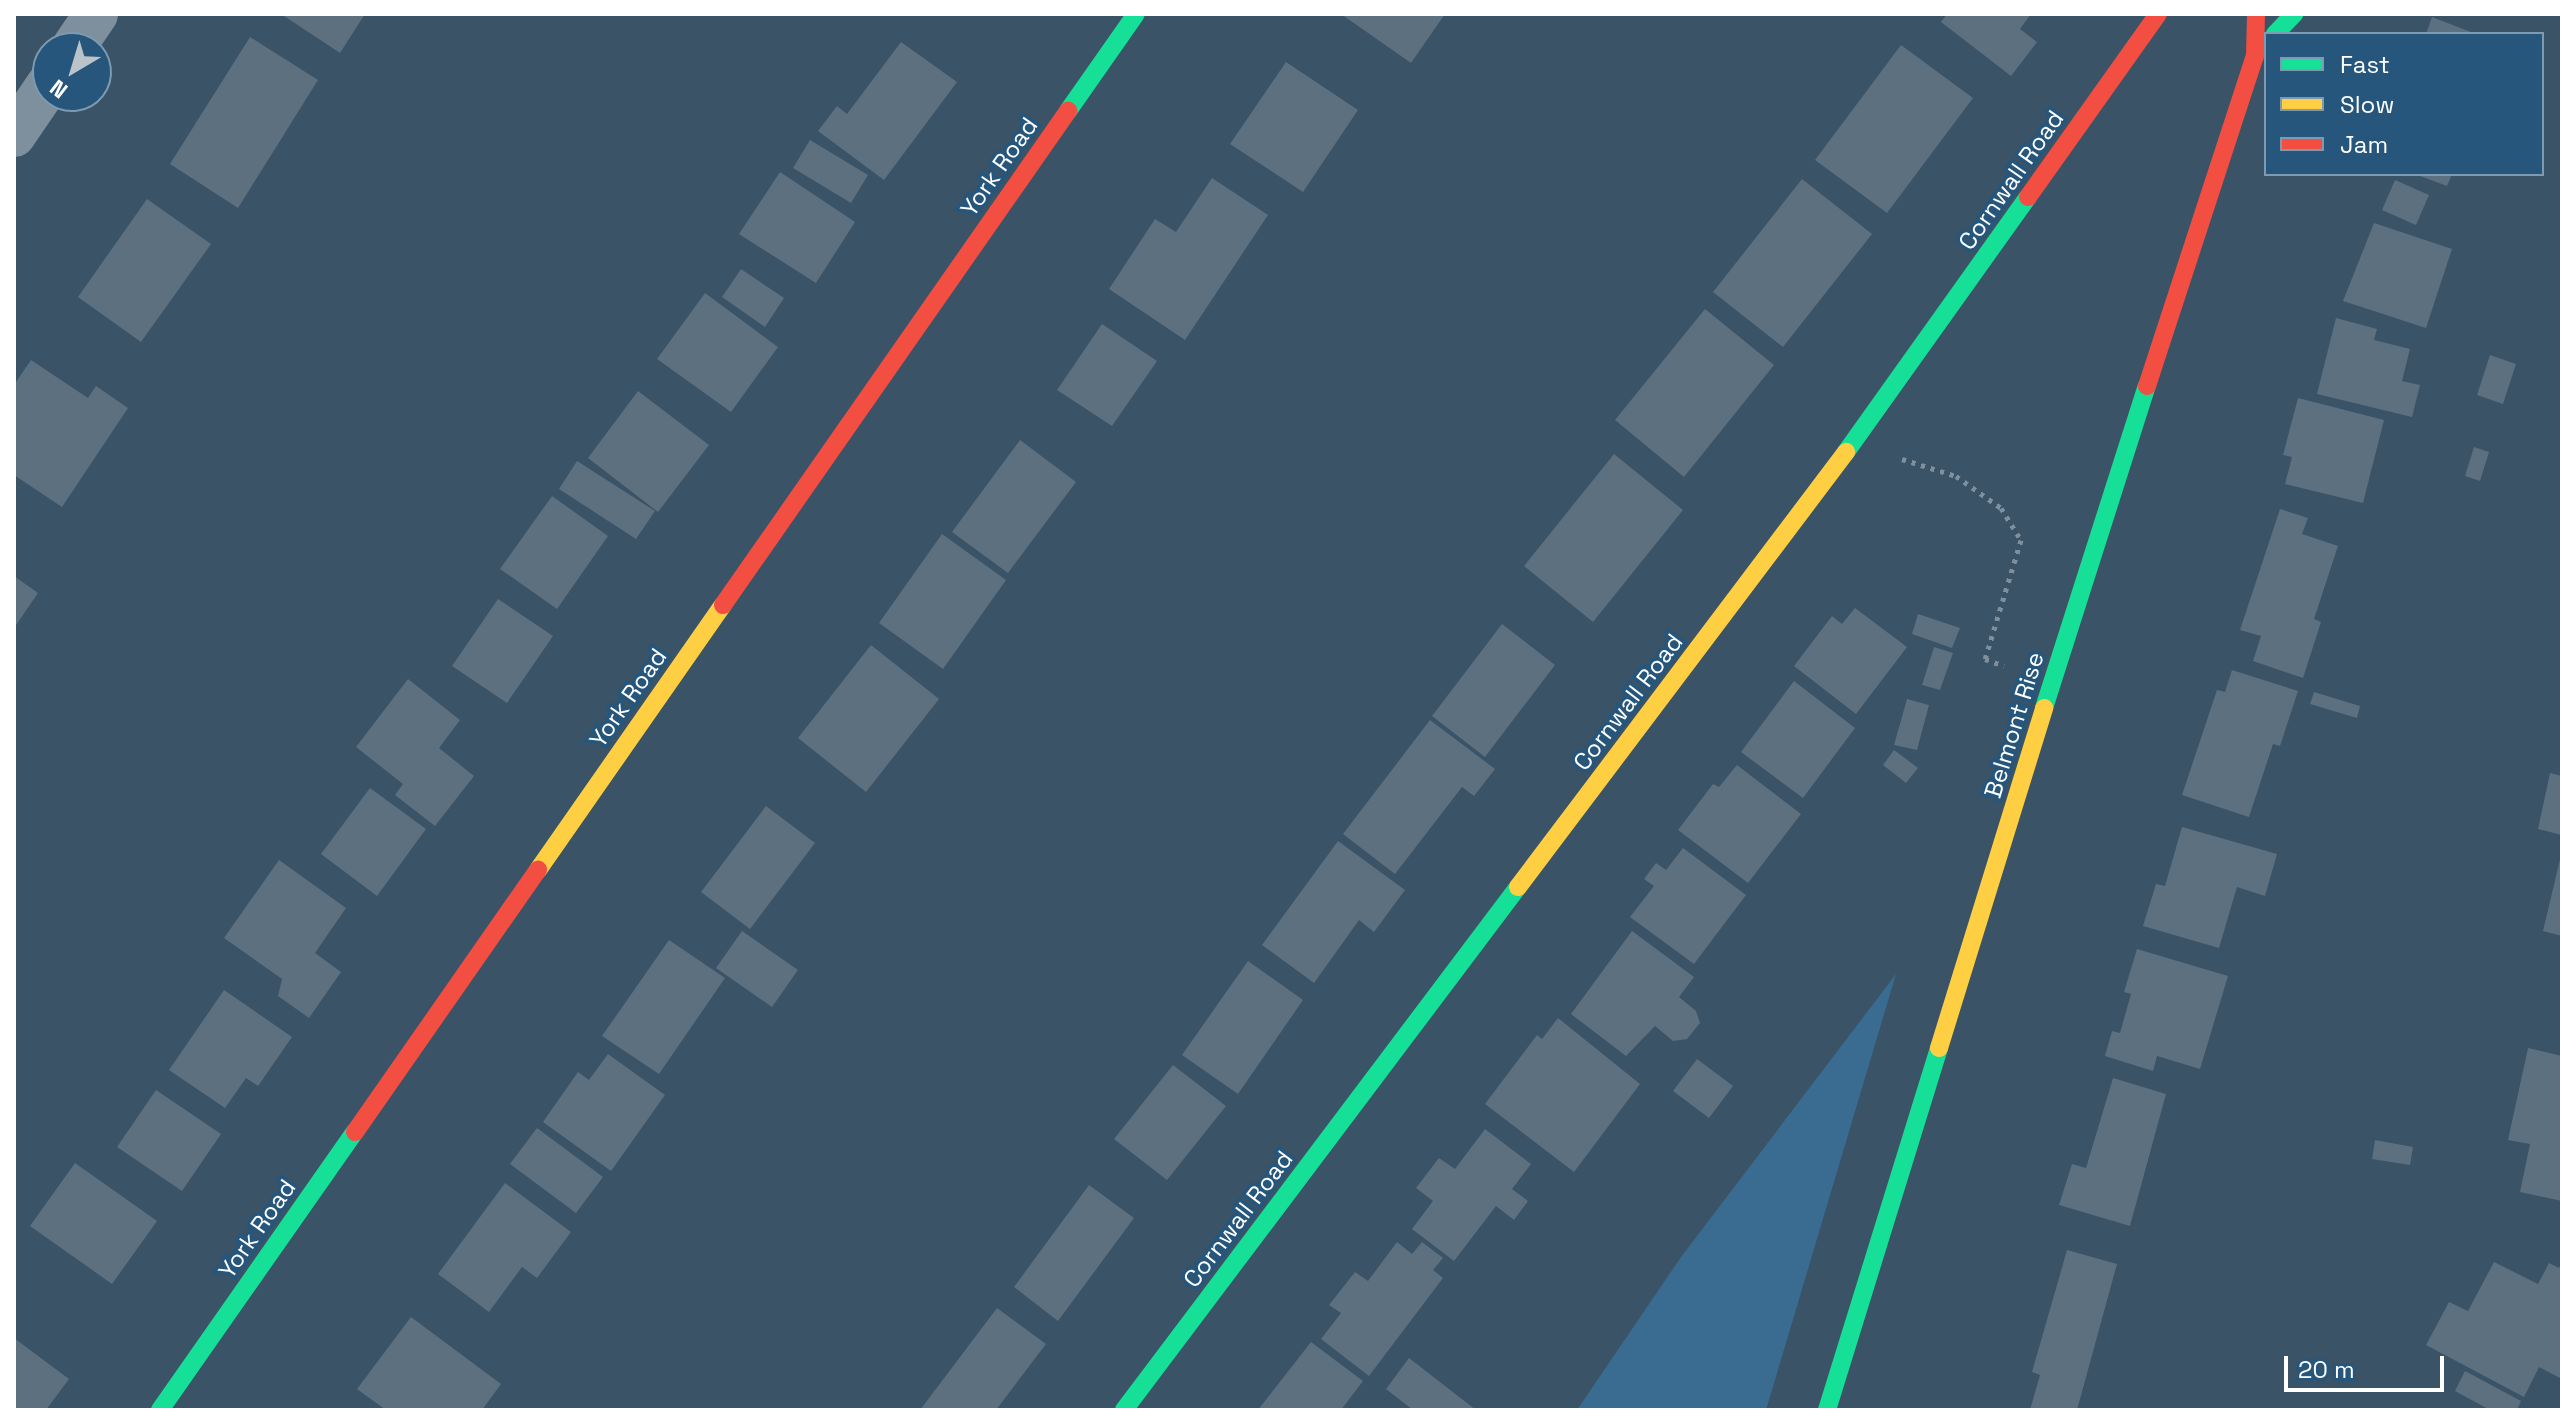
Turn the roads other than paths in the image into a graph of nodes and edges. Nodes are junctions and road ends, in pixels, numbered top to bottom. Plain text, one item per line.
1 (96, 14) edge
2 (1136, 14) edge
3 (2158, 14) edge
4 (2256, 14) edge
5 (2294, 14) edge
6 (84, 32) edge
7 (2277, 32) edge
8 (2261, 50) edge
9 (32, 109) edge
10 (14, 135) edge
11 (160, 1410) edge
12 (1124, 1410) edge
13 (1827, 1410) edge

1 - 6 street
2 - 11 main road, York Road
3 - 12 main road, Cornwall Road
4 - 8 main road, Belmont Rise
5 - 7 main road
8 - 13 main road, Belmont Rise
9 - 10 street

